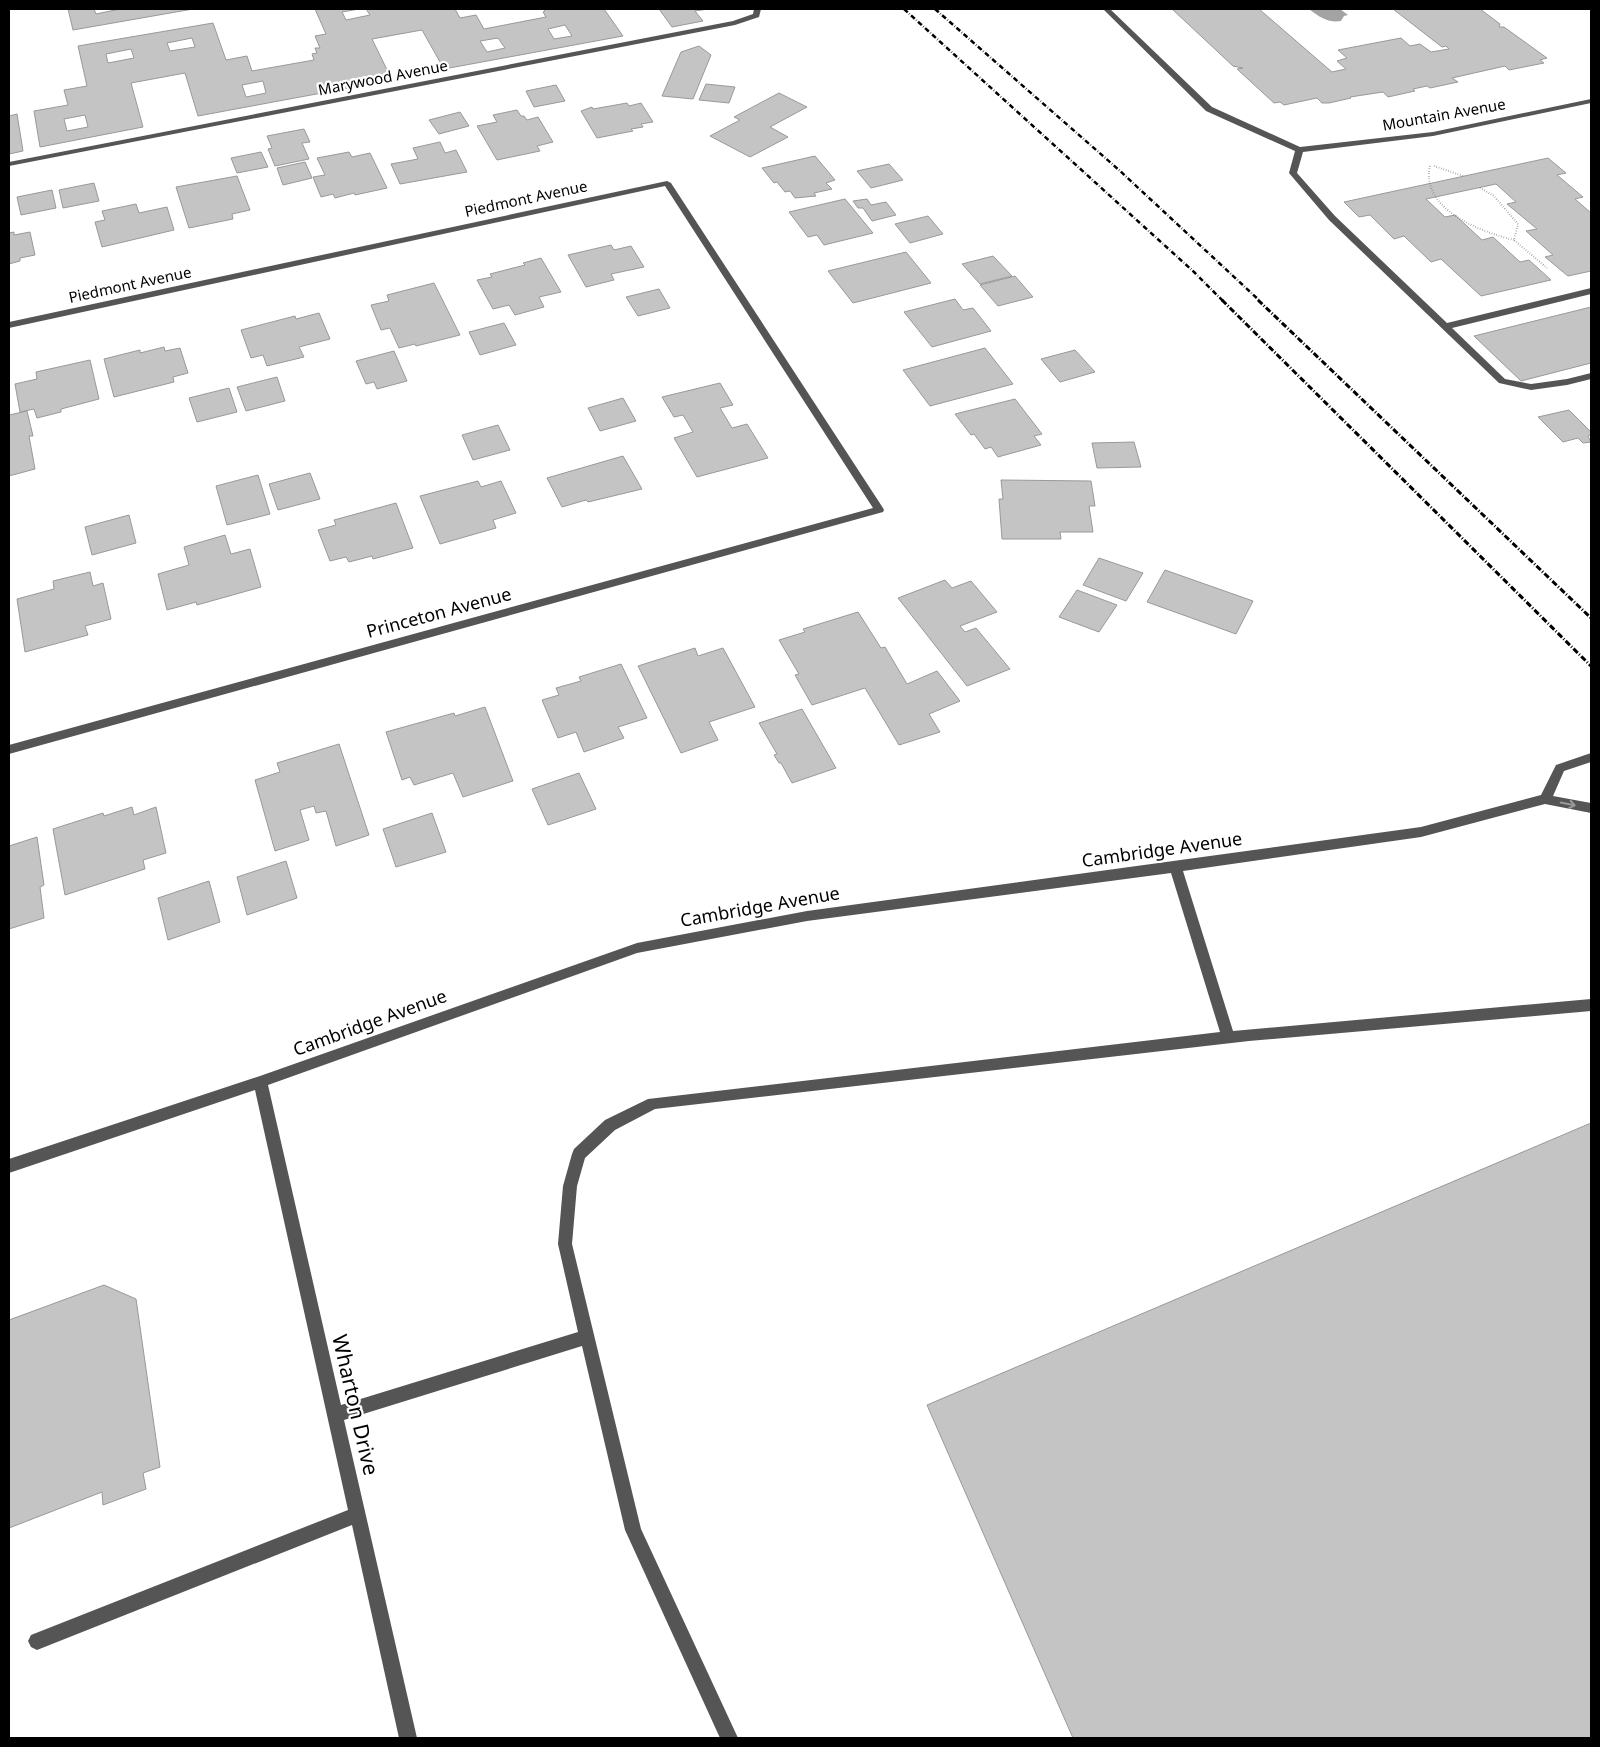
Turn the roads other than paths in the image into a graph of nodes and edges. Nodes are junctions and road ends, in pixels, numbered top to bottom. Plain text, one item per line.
1 (757, 9) edge
2 (1106, 9) edge
3 (1591, 101) edge
4 (1299, 150) junction
5 (9, 164) edge
6 (1591, 291) edge
7 (9, 325) edge
8 (1446, 326) junction
9 (1591, 376) edge
10 (879, 510) joint
11 (9, 750) edge
12 (1591, 756) edge
13 (1546, 799) junction
14 (1591, 808) edge
15 (1176, 867) junction
16 (1591, 1005) edge
17 (1228, 1037) junction
18 (260, 1082) junction
19 (9, 1166) edge
20 (587, 1338) junction
21 (335, 1415) junction
22 (358, 1514) junction
23 (38, 1641) dead end
24 (408, 1738) edge
25 (729, 1738) edge

1 - 5 street, Marywood Avenue
2 - 4 street
3 - 4 street, Mountain Avenue
4 - 8 street
6 - 8 street
7 - 10 street, Piedmont Avenue
8 - 9 street
10 - 11 street, Princeton Avenue
12 - 13 street
13 -> 14 street
13 - 15 street, Cambridge Avenue
15 - 17 street
15 - 18 street, Cambridge Avenue
16 - 17 street
17 - 20 street
18 - 19 street, Cambridge Avenue
18 - 21 street, Wharton Drive
20 - 21 street
20 - 25 street
21 - 22 street, Wharton Drive
22 - 23 street
22 - 24 street, Wharton Drive

